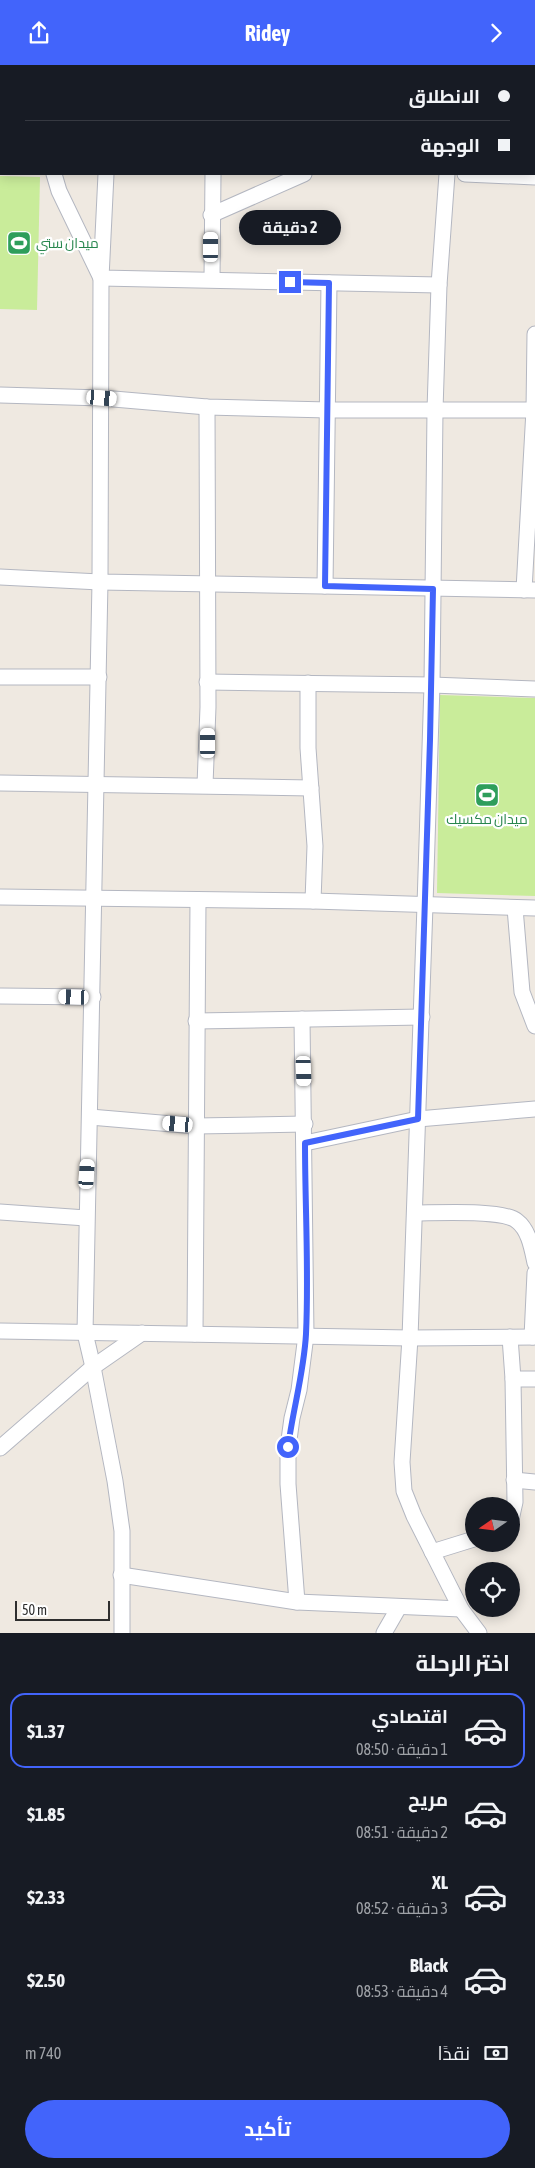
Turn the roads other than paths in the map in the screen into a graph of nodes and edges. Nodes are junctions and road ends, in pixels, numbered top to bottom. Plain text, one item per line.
1 (535, 140) edge
2 (535, 166) edge
3 (54, 175) edge
4 (106, 175) edge
5 (213, 175) edge
6 (302, 175) edge
7 (447, 175) edge
8 (488, 175) edge
9 (535, 177) edge
10 (211, 215) junction
11 (101, 278) junction
12 (212, 279) junction
13 (329, 283) junction
14 (439, 285) junction
15 (535, 334) edge
16 (0, 395) edge
17 (102, 398) junction
18 (207, 407) junction
19 (328, 410) junction
20 (435, 410) junction
21 (534, 410) edge
22 (532, 512) edge
23 (0, 577) edge
24 (100, 582) junction
25 (206, 583) junction
26 (325, 586) junction
27 (433, 589) junction
28 (529, 590) edge
29 (0, 677) edge
30 (99, 677) junction
31 (207, 682) junction
32 (308, 683) junction
33 (432, 685) junction
34 (535, 689) edge
35 (0, 783) edge
36 (205, 785) junction
37 (95, 786) junction
38 (311, 788) junction
39 (0, 897) edge
40 (93, 898) junction
41 (198, 900) junction
42 (313, 901) junction
43 (425, 905) junction
44 (515, 908) junction
45 (535, 908) edge
46 (0, 995) edge
47 (93, 997) junction
48 (532, 1011) edge
49 (422, 1017) junction
50 (302, 1019) junction
51 (196, 1021) junction
52 (535, 1026) edge
53 (535, 1109) edge
54 (90, 1117) junction
55 (418, 1119) junction
56 (305, 1124) junction
57 (196, 1126) junction
58 (305, 1143) junction
59 (0, 1212) edge
60 (414, 1213) junction
61 (86, 1218) junction
62 (535, 1263) edge
63 (535, 1273) edge
64 (0, 1331) edge
65 (85, 1333) junction
66 (142, 1333) junction
67 (195, 1334) junction
68 (306, 1335) junction
69 (510, 1337) junction
70 (533, 1337) edge
71 (410, 1338) junction
72 (93, 1367) junction
73 (513, 1379) junction
74 (535, 1379) edge
75 (0, 1448) edge
76 (514, 1480) junction
77 (535, 1482) edge
78 (515, 1497) edge
79 (465, 1542) edge
80 (432, 1552) junction
81 (121, 1575) junction
82 (297, 1601) junction
83 (460, 1609) junction
84 (396, 1613) junction
85 (122, 1633) edge
86 (384, 1633) edge
87 (397, 1633) edge
88 (479, 1633) edge

1 - 2 street
3 - 11 street
4 - 11 street
5 - 10 street
6 - 10 street
7 - 14 street
8 - 9 street
10 - 12 street
11 - 12 street
11 - 17 street
12 - 13 street
13 - 14 street
13 - 19 street
14 - 20 street
15 - 21 street
16 - 17 street
17 - 18 street
17 - 24 street
18 - 19 street
18 - 25 street
19 - 20 street
19 - 26 street
20 - 21 street
20 - 27 street
21 - 22 street
22 - 28 street
23 - 24 street
24 - 25 street
24 - 30 street
25 - 26 street
25 - 31 street
26 - 27 street
27 - 28 street
27 - 33 street
29 - 30 street
30 - 37 street
31 - 32 street
31 - 36 street
32 - 33 street
32 - 38 street
33 - 34 street
33 - 43 street
35 - 37 street
36 - 37 street
36 - 38 street
37 - 40 street
38 - 42 street
39 - 40 street
40 - 41 street
40 - 47 street
41 - 42 street
41 - 51 street
42 - 43 street
43 - 44 street
43 - 49 street
44 - 45 street
44 - 48 street
46 - 47 street
47 - 54 street
48 - 52 street
49 - 50 street
49 - 55 street
50 - 51 street
50 - 56 street
51 - 57 street
53 - 55 street
54 - 57 street
54 - 61 street
55 - 58 street
55 - 60 street
56 - 57 street
56 - 58 street
57 - 67 street
58 - 68 street
59 - 61 street
60 - 62 street
60 - 71 street
61 - 65 street
63 - 70 street
64 - 65 street
65 - 66 street
65 - 72 street
66 - 67 street
66 - 72 street
67 - 68 street
68 - 71 street
68 - 82 street
69 - 70 street
69 - 71 street
69 - 73 street
71 - 80 street
72 - 75 street
72 - 81 street
73 - 74 street
73 - 76 street
76 - 77 street
76 - 78 street
79 - 80 street
80 - 83 street
81 - 82 street
81 - 85 street
82 - 84 street
83 - 84 street
83 - 88 street
84 - 86 street
84 - 87 street

